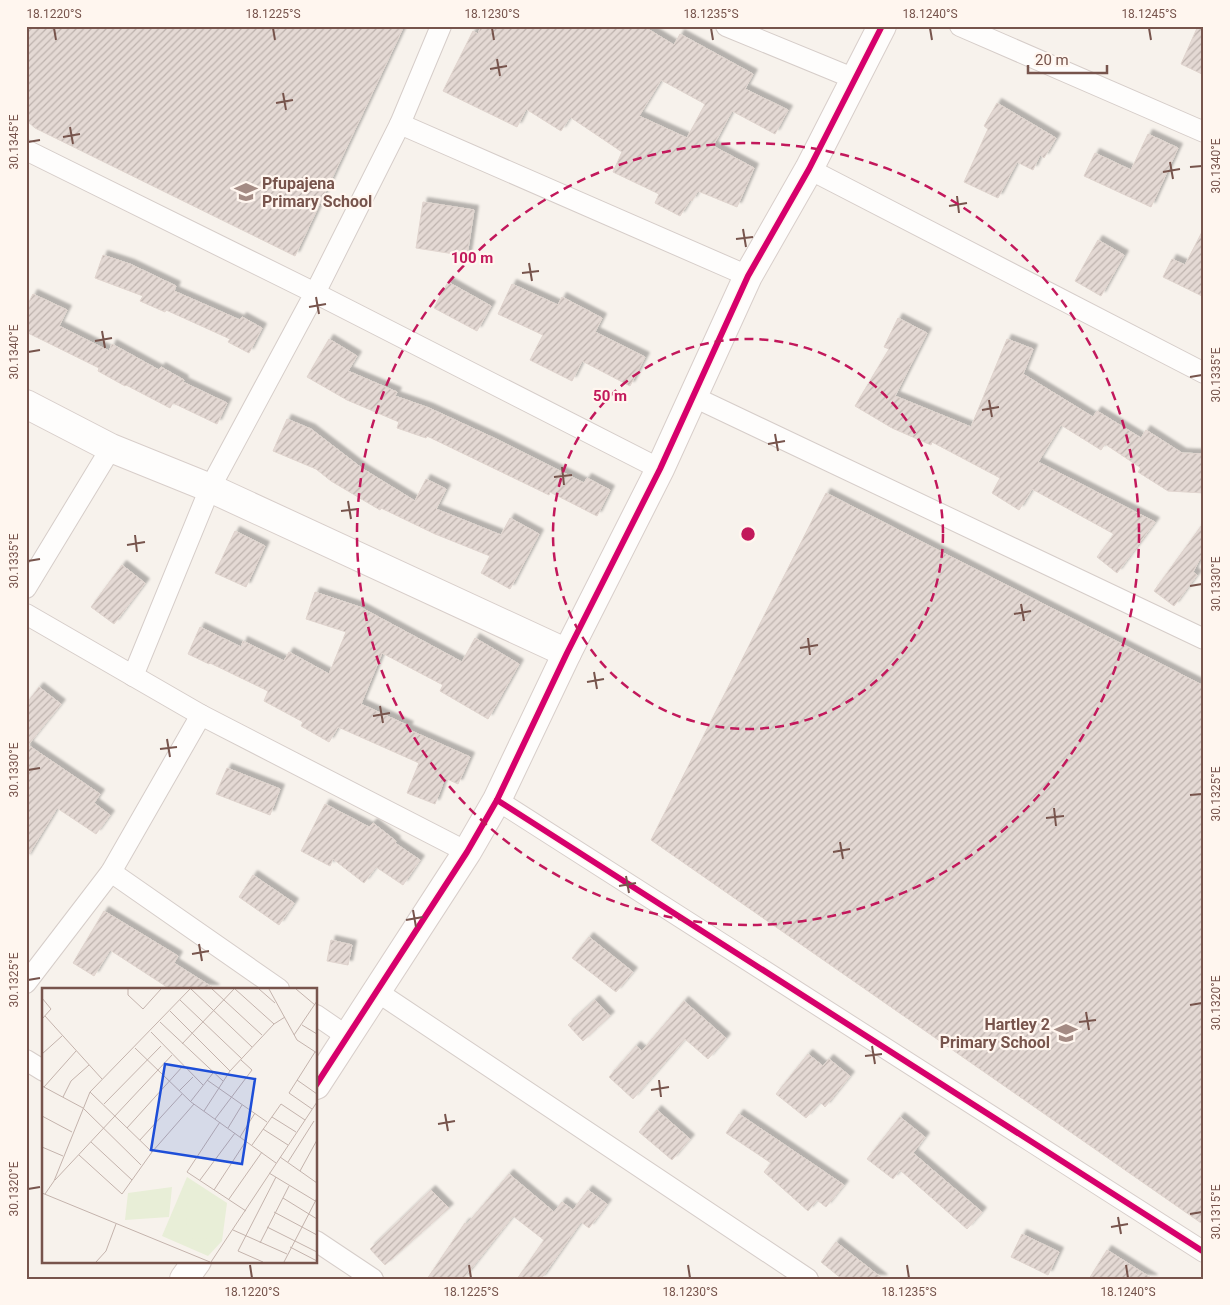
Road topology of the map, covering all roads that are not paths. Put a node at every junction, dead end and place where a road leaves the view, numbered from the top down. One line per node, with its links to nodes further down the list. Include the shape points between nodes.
1 (442, 26): 6 (street)
2 (726, 26): 5 (street)
3 (882, 26): 5 (street)
4 (960, 26): 7 (street)
5 (855, 79): 9 (street)
6 (400, 124): 10 (street); 11 (street)
7 (1204, 132)
8 (26, 150): 11 (street)
9 (809, 169): 10 (street); 12 (street)
10 (748, 276): 13 (street)
11 (315, 293): 16 (street); 17 (street)
12 (1204, 373)
13 (694, 397): 16 (street); 20 (street)
14 (26, 404): 15 (street)
15 (111, 448): 17 (street); 18 (street)
16 (660, 469): 21 (street)
17 (210, 488): 21 (street); 22 (street)
18 (26, 588)
19 (26, 614): 22 (street)
20 (1204, 639)
21 (567, 653): 24 (street)
22 (133, 676): 23 (street)
23 (201, 715): 25 (street); 26 (street)
24 (497, 800): 25 (street); 36 (street)
25 (467, 852): 29 (street)
26 (111, 872): 27 (street); 28 (street)
27 (26, 983)
28 (277, 988)
29 (376, 991): 31 (street); 40 (street)
30 (318, 1016): 31 (street)
31 (348, 1037): 34 (street)
32 (26, 1060): 33 (street)
33 (42, 1070)
34 (318, 1082)
35 (318, 1242): 39 (street)
36 (1204, 1252)
37 (196, 1262): 38 (street)
38 (184, 1279)
39 (372, 1279)
40 (808, 1279)

